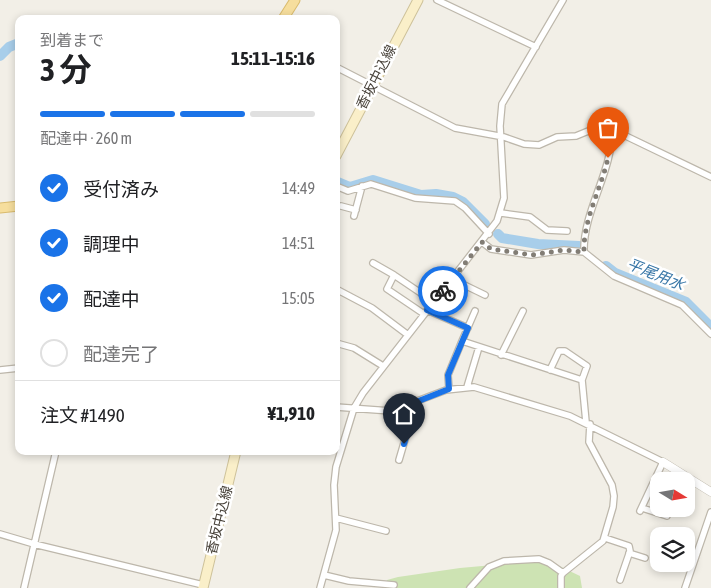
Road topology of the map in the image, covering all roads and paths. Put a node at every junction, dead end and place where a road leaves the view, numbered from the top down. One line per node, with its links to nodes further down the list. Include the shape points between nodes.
1 (295, 0): 5 (main road)
2 (418, 0): 8 (main road, 香坂中込線)
3 (437, 0): 6 (street)
4 (563, 0): 6 (street)
5 (286, 15)
6 (536, 47): 10 (street, via 504,100 500,117)
7 (340, 69): 8 (street)
8 (372, 85): 10 (street, via 454,128); 11 (main road, 香坂中込線)
9 (612, 129): 10 (street, via 600,126 583,134 557,137 532,146); 12 (street); 22 (street, via 612,146 586,228)
10 (501, 136): 18 (street, via 504,187)
11 (340, 148)
12 (711, 177)
13 (362, 186): 14 (street, via 348,191); 16 (street, via 355,213); 20 (street, via 371,184 415,198 454,201)
14 (340, 188)
15 (15, 206): 17 (main road)
16 (342, 206)
17 (0, 208)
18 (501, 213): 19 (street, via 530,217 547,230); 20 (street)
19 (567, 231)
20 (489, 234): 21 (street)
21 (482, 242): 22 (street, via 491,249 532,255 564,250); 25 (street)
22 (584, 252): 34 (street, via 614,276 682,305)
23 (373, 263): 24 (street)
24 (394, 275): 28 (street); 31 (street, via 387,289)
25 (452, 279): 27 (street); 28 (street)
26 (340, 291): 33 (street, via 372,308)
27 (485, 295)
28 (434, 302): 31 (street)
29 (475, 311): 32 (street)
30 (522, 311): 38 (street)
31 (426, 312): 32 (street); 33 (street)
32 (468, 328): 35 (street)
33 (408, 334): 39 (street)
34 (711, 334)
35 (462, 341): 37 (street); 45 (street, via 448,375)
36 (340, 344): 39 (street, via 354,348)
37 (479, 347): 38 (street); 44 (street)
38 (500, 355): 42 (street)
39 (383, 366): 48 (street)
40 (15, 368): 41 (street)
41 (0, 370)
42 (550, 370): 43 (street); 43 (street, via 558,351 565,351 587,366)
43 (582, 380): 49 (street)
44 (467, 387): 45 (street); 49 (street, via 486,390)
45 (449, 389): 46 (street)
46 (416, 402): 48 (street, via 391,411); 54 (street)
47 (340, 407): 48 (street)
48 (354, 408): 50 (street)
49 (588, 423): 55 (street); 64 (street, via 589,442 614,491)
50 (340, 454)
51 (55, 455): 65 (street)
52 (235, 455): 72 (main road, 香坂中込線)
53 (340, 455): 61 (street, via 334,485)
54 (398, 460)
55 (663, 462): 56 (street); 58 (street)
56 (658, 472)
57 (650, 490): 59 (street, via 641,510)
58 (711, 492)
59 (650, 512)
60 (711, 512): 77 (street)
61 (336, 518): 62 (street); 69 (street, via 335,540)
62 (386, 531)
63 (0, 534): 65 (street)
64 (605, 538): 66 (street, via 628,546); 68 (street, via 596,549)
65 (34, 544): 72 (street); 73 (street)
66 (629, 553): 67 (street); 70 (street)
67 (644, 558)
68 (563, 573): 75 (street, via 544,560 511,560 489,567); 76 (street)
69 (324, 575): 71 (street); 74 (street)
70 (620, 580)
71 (394, 585)
72 (203, 586)
73 (24, 588)
74 (320, 588)
75 (470, 588)
76 (561, 588)
77 (685, 588)

